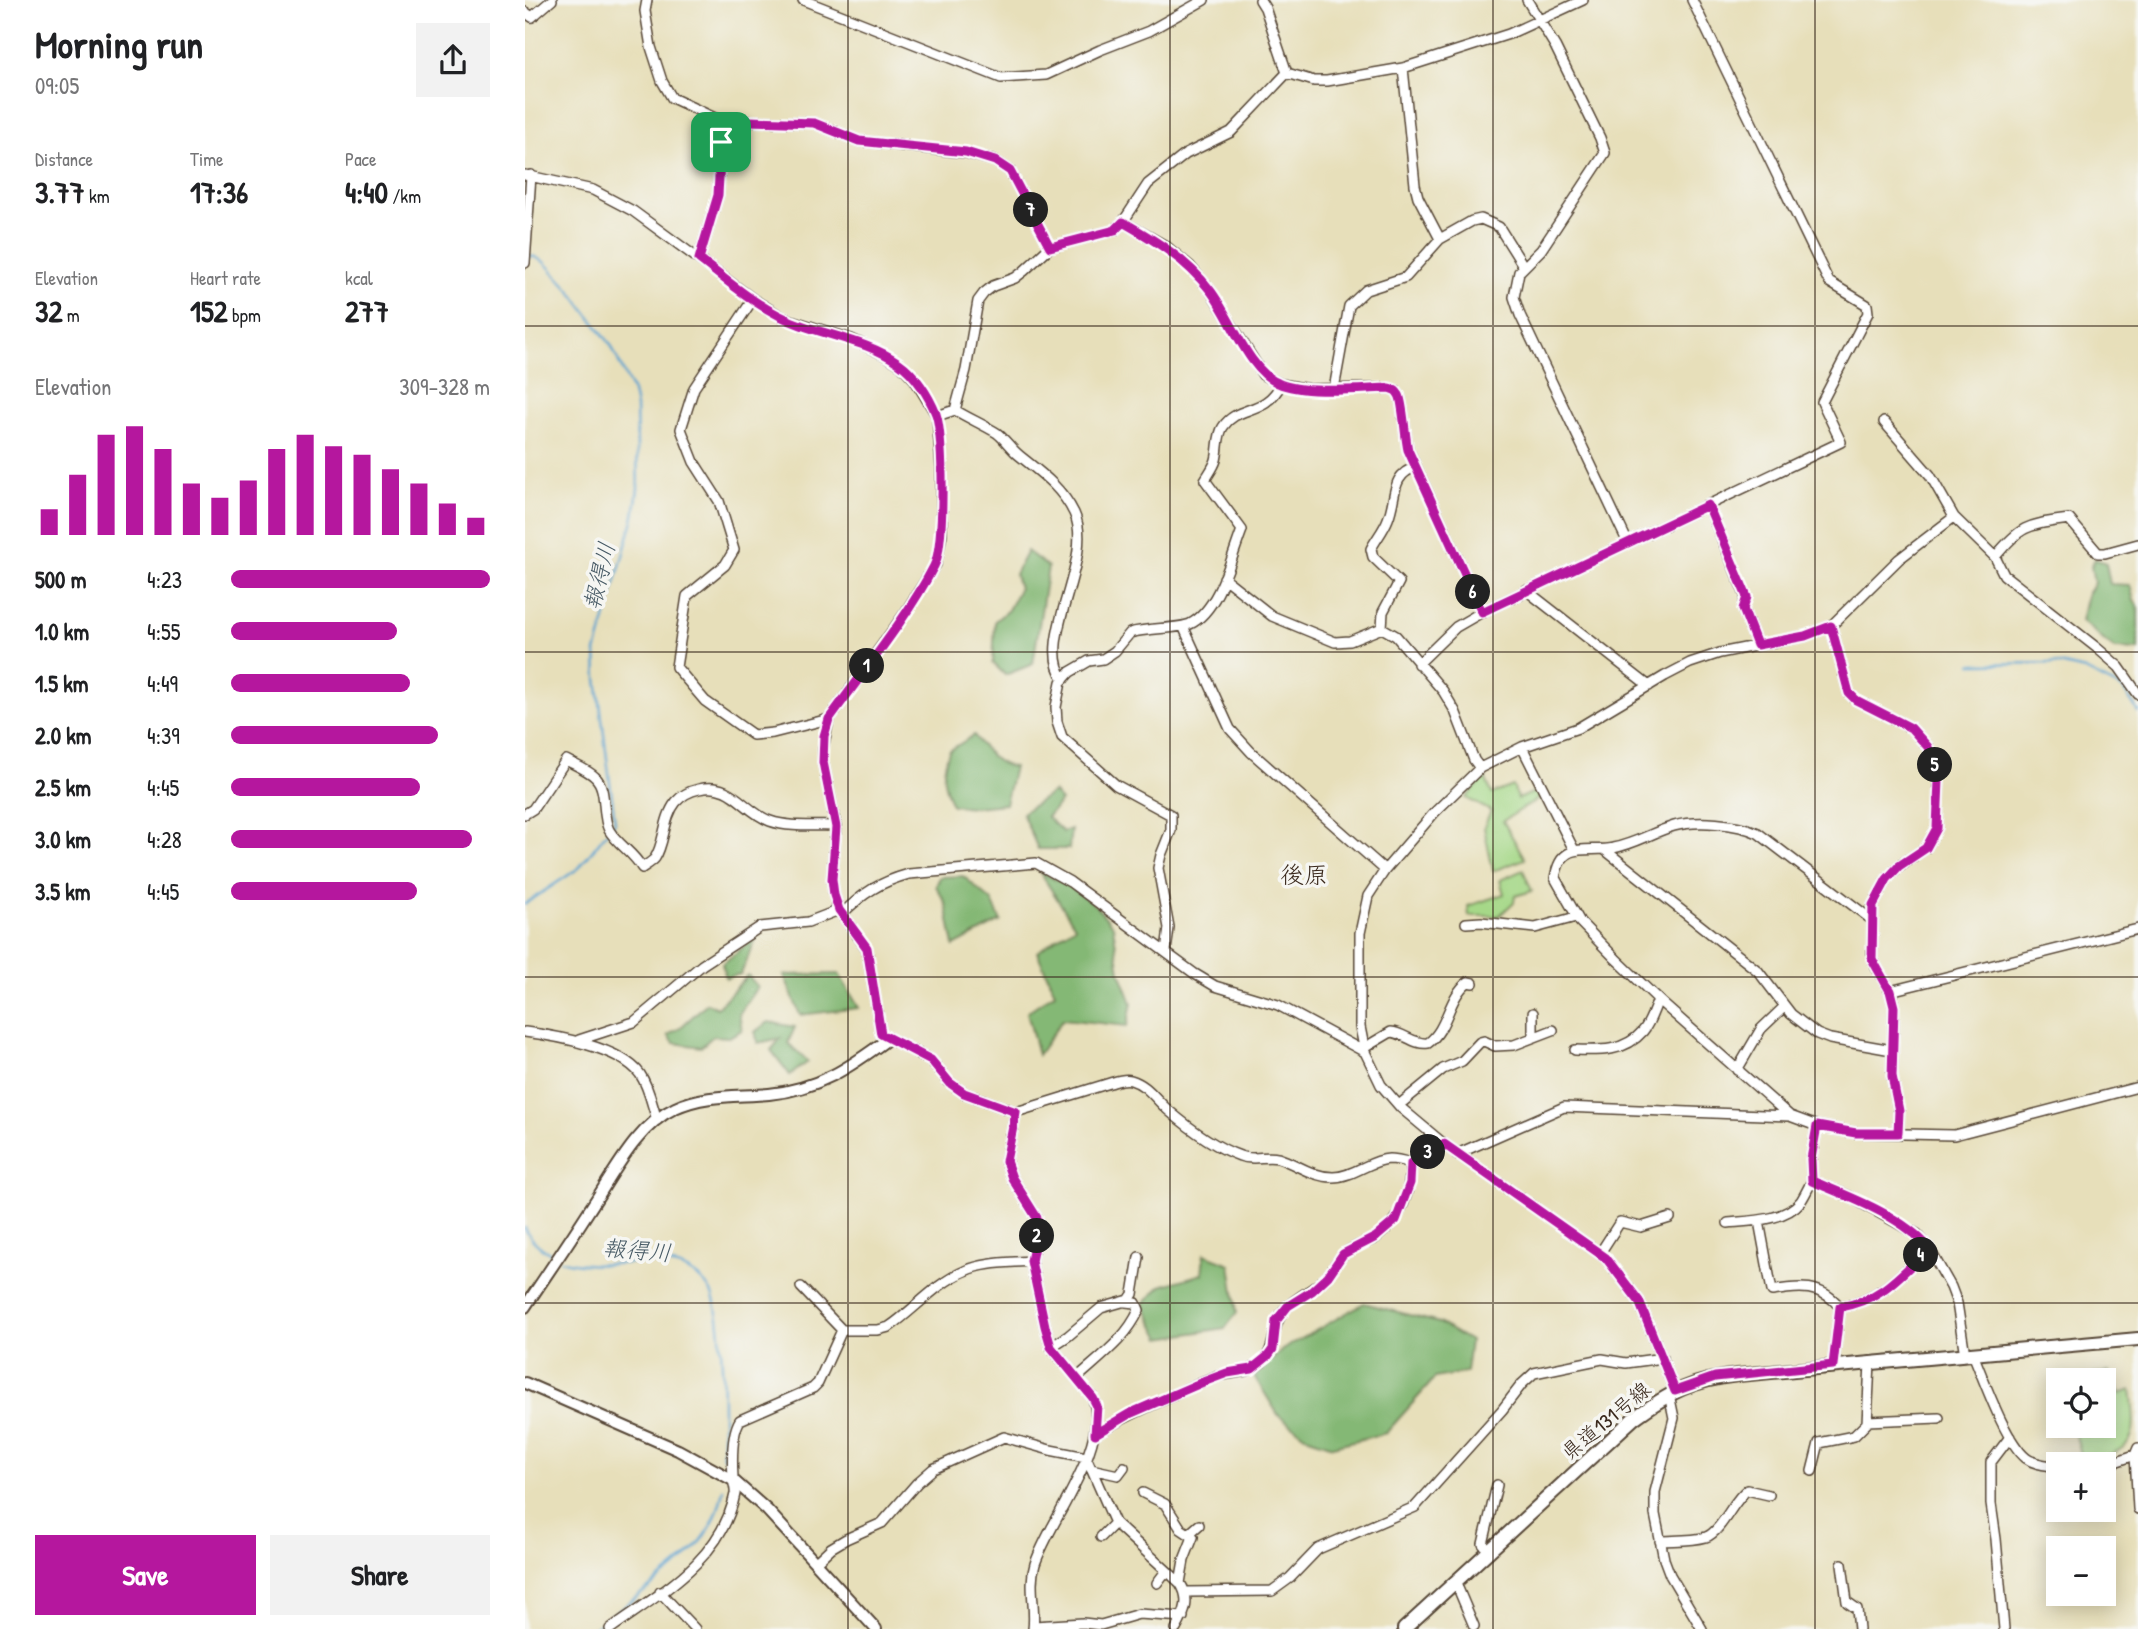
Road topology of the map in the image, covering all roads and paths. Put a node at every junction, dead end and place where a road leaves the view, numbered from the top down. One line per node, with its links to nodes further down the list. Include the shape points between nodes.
1 (552, 0): 9 (street, via 532,17)
2 (647, 0): 13 (street, via 651,47 672,98)
3 (803, 0): 4 (street, via 1001,78 1046,75 1149,31)
4 (1204, 0)
5 (1260, 0): 12 (street)
6 (1527, 0): 10 (street)
7 (1583, 0): 10 (street)
8 (1692, 0): 28 (street, via 1829,282 1867,305 1868,313 1822,402 1841,442)
9 (525, 12)
10 (1541, 21): 11 (street); 20 (street, via 1605,153 1541,250)
11 (1403, 68): 12 (street, via 1327,81); 16 (street, via 1415,185)
12 (1287, 73): 15 (street, via 1231,131 1186,154 1148,184)
13 (719, 120): 17 (street, via 814,123 859,141 966,152 995,161 1010,171); 18 (street, via 718,195)
14 (528, 175): 18 (street, via 593,190 633,211); 19 (street)
15 (1123, 222): 17 (street, via 1115,230); 22 (street, via 1190,266 1263,375)
16 (1440, 239): 20 (street, via 1481,219 1499,227); 23 (street, via 1406,277 1366,290 1349,306)
17 (1050, 247): 24 (street, via 1015,278 993,286 978,302)
18 (699, 259): 21 (street)
19 (525, 263)
20 (1524, 267): 30 (street, via 1515,282 1520,315)
21 (753, 299): 25 (street, via 784,318 851,340 901,365); 44 (street, via 694,388 681,429 694,462 719,501 734,550 725,565 687,596 675,667 705,701 753,735)
22 (1281, 384): 23 (street); 33 (street, via 1265,404 1223,426 1216,461 1205,480 1242,530)
23 (1334, 389): 27 (street, via 1396,391)
24 (955, 410): 25 (street); 41 (street, via 999,435 1047,476 1075,516 1080,534 1056,656)
25 (937, 416): 44 (street, via 942,534 936,564)
26 (1884, 422): 29 (street, via 1930,475)
27 (1416, 467): 35 (street); 38 (street, via 1400,477 1389,517 1371,549 1373,557 1399,582 1383,612)
28 (1708, 505): 30 (street); 39 (street, via 1747,597 1743,609)
29 (1954, 517): 32 (street); 37 (street, via 1899,559)
30 (1628, 543): 34 (street)
31 (2138, 544): 32 (street, via 2098,552 2069,519 2024,528)
32 (1995, 557): 43 (street, via 2004,575 2119,667)
33 (1224, 578): 36 (street, via 1203,614); 38 (street, via 1272,616 1335,642)
34 (1526, 590): 35 (street); 42 (street)
35 (1482, 612): 40 (street, via 1456,627)
36 (1183, 626): 41 (street, via 1130,633 1115,651 1089,661); 51 (street, via 1230,729)
37 (1831, 626): 39 (street); 54 (street, via 1849,693 1911,728 1928,747 1939,780 1937,828 1926,848 1887,879 1873,905)
38 (1382, 628): 40 (street, via 1396,636)
39 (1757, 645): 42 (street, via 1690,663)
40 (1419, 664): 46 (street, via 1455,711)
41 (1064, 679): 57 (street, via 1056,707 1062,737 1125,791 1171,815 1171,830 1158,869 1169,928)
42 (1649, 687): 45 (street, via 1578,727)
43 (2138, 694)
44 (829, 719): 48 (street, via 823,762)
45 (1522, 747): 46 (street); 49 (street)
46 (1480, 768): 51 (street)
47 (525, 814): 48 (street, via 566,760 597,778 610,833 642,868 654,859 675,803 697,789 723,789 770,821)
48 (836, 827): 52 (street, via 832,879)
49 (1574, 850): 50 (street); 53 (street, via 1557,866 1555,878)
50 (1605, 850): 54 (street, via 1687,823 1743,826); 61 (street, via 1758,971)
51 (1385, 870): 68 (street, via 1369,895 1360,933)
52 (840, 912): 57 (street, via 889,879 1036,863); 66 (street, via 867,948 876,1016 881,1034); 67 (street, via 808,922 760,927 702,965 634,1022)
53 (1576, 916): 55 (street, via 1535,928); 60 (street)
54 (1872, 920): 59 (street, via 1872,959)
55 (1466, 923)
56 (2138, 929): 59 (street)
57 (1165, 951): 68 (street, via 1215,986 1278,1005)
58 (1473, 983): 68 (street, via 1468,982 1458,993 1429,1043 1391,1032)
59 (1890, 991): 70 (street)
60 (1658, 1000): 69 (street, via 1644,1030 1626,1044 1605,1051); 71 (street)
61 (1784, 1007): 70 (street, via 1817,1034); 71 (street, via 1761,1029)
62 (1533, 1013): 65 (street)
63 (1553, 1030): 65 (street)
64 (525, 1032): 67 (street)
65 (1533, 1037): 73 (street, via 1506,1046 1480,1042 1462,1061 1443,1069)
66 (888, 1039): 74 (street, via 931,1060 964,1093); 76 (street, via 856,1063 813,1085 768,1094 709,1097 671,1109)
67 (579, 1041): 76 (street, via 638,1072)
68 (1364, 1050): 73 (street, via 1381,1085)
69 (1575, 1050)
70 (1892, 1050): 78 (street)
71 (1737, 1070): 75 (street)
72 (2138, 1087): 78 (street, via 1954,1135)
73 (1399, 1105): 79 (street)
74 (1016, 1112): 81 (street, via 1124,1079 1148,1088 1184,1124 1240,1156 1279,1158 1300,1170 1334,1177 1378,1161); 89 (street, via 1006,1161 1037,1218)
75 (1790, 1116): 77 (street); 80 (street, via 1564,1107)
76 (657, 1120): 92 (street, via 628,1152)
77 (1817, 1126): 78 (street, via 1856,1133); 82 (street)
78 (1898, 1133)
79 (1444, 1144): 80 (street); 81 (street)
80 (1457, 1154): 87 (street)
81 (1411, 1163): 106 (street, via 1410,1183 1396,1220 1376,1237 1343,1254 1328,1276 1288,1306 1276,1321 1268,1356 1252,1369 1203,1382)
82 (1812, 1181): 84 (street, via 1792,1209); 86 (street, via 1905,1227)
83 (1670, 1218): 87 (street, via 1641,1227 1620,1222)
84 (1759, 1221): 85 (street); 93 (street, via 1772,1291 1812,1288 1829,1295)
85 (1728, 1223)
86 (1929, 1248): 93 (street, via 1887,1288 1858,1304); 97 (street, via 1951,1287)
87 (1600, 1253): 98 (street, via 1639,1301)
88 (1139, 1258): 91 (street, via 1133,1294)
89 (1031, 1261): 94 (street, via 966,1270 889,1327); 96 (street)
90 (801, 1287): 94 (street)
91 (1125, 1302): 96 (street, via 1101,1308); 101 (street, via 1136,1303 1139,1310 1134,1322)
92 (525, 1307)
93 (1840, 1307): 100 (street)
94 (842, 1330): 115 (street, via 813,1388 740,1420 735,1428)
95 (2138, 1339): 97 (main road, 県道131号線)
96 (1051, 1347): 101 (street)
97 (1969, 1354): 99 (main road, 県道131号線); 107 (street)
98 (1663, 1358): 103 (street); 133 (street, via 1626,1363 1602,1359 1534,1373 1415,1507 1318,1549 1272,1591)
99 (1870, 1363): 100 (main road, 県道131号線); 105 (street)
100 (1833, 1365): 103 (main road, 県道131号線, via 1715,1377)
101 (1077, 1378): 106 (street, via 1097,1406)
102 (525, 1383): 115 (street, via 668,1445)
103 (1672, 1392): 124 (street, via 1674,1418 1655,1492); 125 (main road, 県道131号線, via 1633,1419)
104 (1939, 1418): 105 (street)
105 (1867, 1421): 114 (street, via 1854,1436 1819,1444)
106 (1095, 1434): 109 (street)
107 (2010, 1437): 111 (street, via 2026,1457); 145 (street, via 1991,1462)
108 (2136, 1451): 110 (street); 119 (street)
109 (1086, 1457): 113 (street); 126 (street, via 1004,1437 933,1469 882,1523 846,1539); 136 (street, via 1035,1561 1030,1582)
110 (2116, 1460)
111 (2046, 1465)
112 (1124, 1467): 113 (street, via 1118,1475)
113 (1091, 1469): 120 (street)
114 (1812, 1471)
115 (733, 1480): 126 (street); 132 (street, via 736,1490 729,1516 713,1546)
116 (1497, 1485): 125 (street, via 1483,1544)
117 (1143, 1493): 122 (street, via 1165,1504 1181,1529)
118 (1769, 1495): 124 (street, via 1747,1490 1741,1494 1711,1535)
119 (2138, 1509)
120 (1115, 1524): 123 (street); 128 (street)
121 (1199, 1525): 122 (street)
122 (1190, 1533): 131 (street, via 1192,1542)
123 (1101, 1538)
124 (1660, 1541): 143 (street, via 1670,1575)
125 (1488, 1550): 129 (main road, 県道131号線)
126 (816, 1562): 140 (street)
127 (1842, 1564): 144 (street, via 1847,1602 1857,1609)
128 (1166, 1571): 130 (street); 131 (street)
129 (1455, 1581): 135 (street); 142 (main road, 県道131号線)
130 (1157, 1583)
131 (1180, 1583): 133 (street)
132 (660, 1592): 138 (street); 139 (street)
133 (1187, 1592): 134 (street)
134 (1183, 1617): 137 (street, via 1139,1614); 141 (street)
135 (1474, 1626)
136 (1033, 1627): 137 (street, via 1083,1623)
137 (1102, 1627)
138 (610, 1629)
139 (695, 1629)
140 (876, 1629)
141 (1176, 1629)
142 (1404, 1629)
143 (1702, 1629)
144 (1859, 1629)
145 (2004, 1629)

